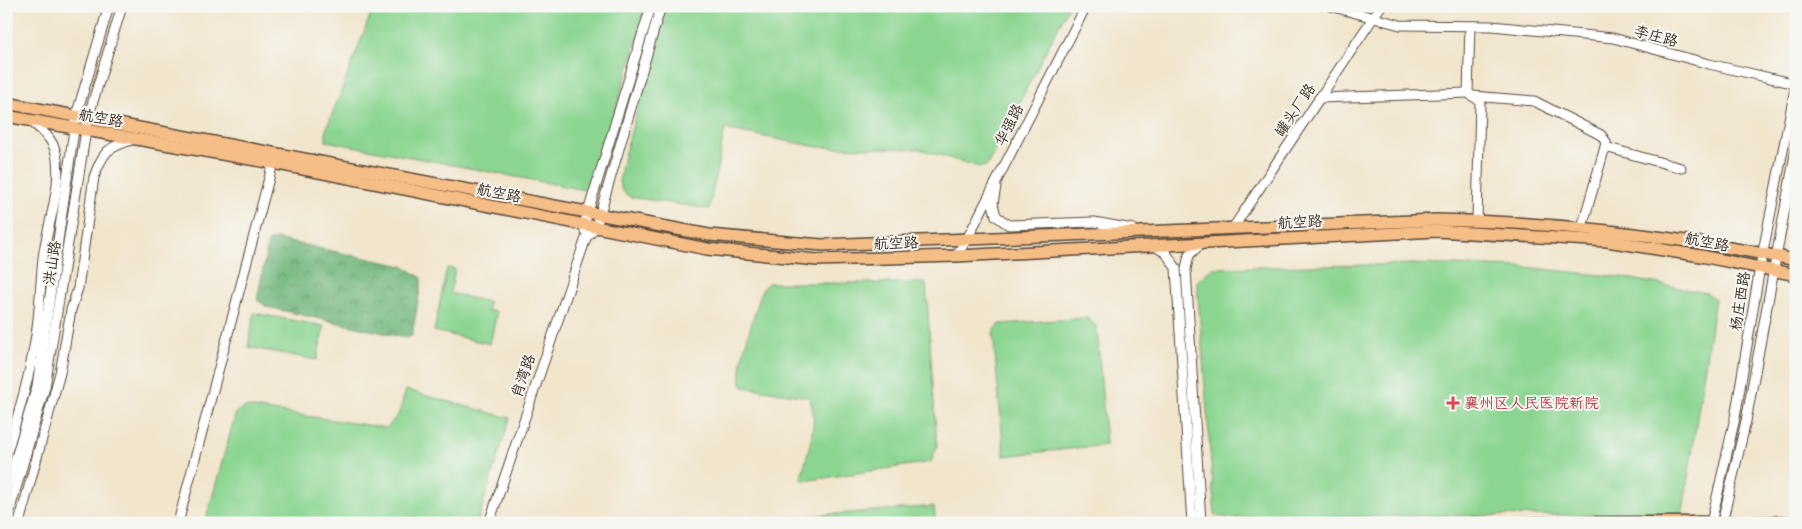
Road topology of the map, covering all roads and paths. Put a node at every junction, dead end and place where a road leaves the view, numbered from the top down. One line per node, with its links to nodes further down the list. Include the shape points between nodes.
1 (109, 6): 15 (street, 洪山路)
2 (122, 6): 16 (street, 洪山路)
3 (651, 6): 26 (street, 肖湾路)
4 (661, 6): 26 (street, 肖湾路)
5 (1086, 6): 25 (street, 华强路)
6 (1330, 6): 8 (street, 李庄路)
7 (1381, 6): 8 (street, 罐头厂路)
8 (1373, 18): 9 (street, 李庄路, via 1400,25); 12 (street, 罐头厂路)
9 (1470, 26): 10 (street, 李庄路, via 1613,38); 11 (street)
10 (1796, 84): 35 (street, 杨庄西路)
11 (1470, 94): 12 (street); 21 (street, via 1534,101 1601,135 1606,142); 27 (street, via 1480,101)
12 (1319, 98): 30 (street, 罐头厂路)
13 (6, 102): 15 (main road, 航空路)
14 (6, 116): 17 (main road, 航空路)
15 (76, 116): 16 (main road, 航空路); 18 (street, 洪山路)
16 (88, 118): 19 (street, 洪山路); 26 (main road, 航空路)
17 (28, 120): 18 (main road, 航空路); 42 (street, via 47,134 56,152 58,176 43,258 35,343)
18 (74, 129): 19 (main road, 航空路); 43 (street, 洪山路, via 37,386)
19 (87, 131): 20 (main road, 航空路); 46 (street, 洪山路, via 45,387)
20 (134, 139): 23 (main road, 航空路); 47 (street, via 111,147 100,161 94,177 78,288 70,310 60,373)
21 (1605, 147): 24 (street); 29 (street)
22 (1796, 149): 37 (street, 杨庄西路)
23 (272, 163): 28 (main road, 航空路); 48 (street)
24 (1681, 168)
25 (998, 175): 31 (street, via 993,204 996,216 1010,225 1094,222); 32 (street, 华强路)
26 (594, 213): 28 (street, 肖湾路); 32 (main road, 航空路, via 709,235 822,245)
27 (1477, 220): 29 (main road, 航空路); 30 (main road, 航空路)
28 (590, 226): 36 (main road, 航空路, via 707,249 790,258); 49 (street, 肖湾路)
29 (1582, 227): 35 (main road, 航空路, via 1704,242)
30 (1233, 228): 31 (main road, 航空路)
31 (1146, 232): 32 (main road, 航空路)
32 (967, 239): 36 (street, 华强路)
33 (1202, 242): 34 (main road, 航空路); 39 (main road, 航空路, via 1414,231 1525,235 1607,241); 51 (street, via 1189,256 1186,269)
34 (1152, 245): 36 (main road, 航空路); 50 (street, via 1166,254 1176,268)
35 (1762, 253): 37 (main road, 航空路); 39 (street, 杨庄西路)
36 (956, 256)
37 (1777, 256): 38 (main road, 航空路); 40 (street, 杨庄西路)
38 (1796, 260)
39 (1760, 267): 40 (main road, 航空路); 44 (street, 杨庄西路)
40 (1774, 270): 41 (main road, 航空路); 44 (street, 杨庄西路, via 1746,421)
41 (1796, 275)
42 (6, 455)
43 (6, 491)
44 (1717, 522): 45 (main road); 52 (main road)
45 (1796, 522)
46 (6, 523)
47 (19, 523)
48 (178, 523)
49 (489, 523)
50 (1192, 523)
51 (1201, 523)
52 (1532, 523)

